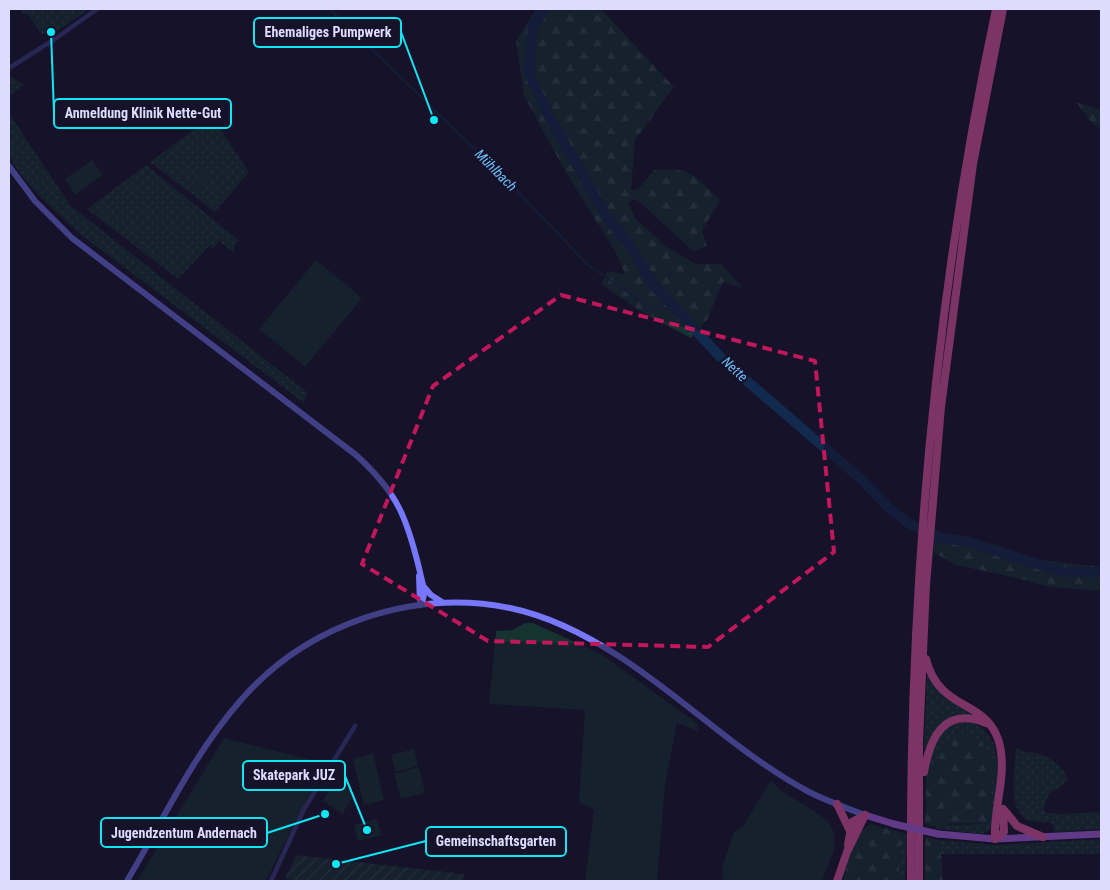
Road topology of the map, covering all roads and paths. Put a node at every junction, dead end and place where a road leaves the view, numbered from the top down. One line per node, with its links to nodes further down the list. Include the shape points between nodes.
1 (96, 9): 4 (street)
2 (996, 9): 6 (highway, via 955,236 934,398)
3 (1003, 9): 6 (highway, via 962,237)
4 (9, 68)
5 (9, 166): 8 (main road, via 35,201 72,238 374,471 403,513)
6 (928, 507): 7 (highway)
7 (924, 567): 12 (highway); 28 (highway, via 911,742)
8 (419, 570): 9 (main road); 11 (main road)
9 (424, 586): 10 (main road, via 431,595); 11 (main road)
10 (446, 603): 11 (main road); 17 (main road, via 508,608 566,627 608,649 782,776)
11 (420, 605): 25 (main road, via 376,614 327,634 295,652 260,680 231,712 202,753)
12 (924, 644): 13 (highway, via 929,671 938,687); 15 (highway, via 919,742)
13 (988, 724): 15 (highway, via 960,719 948,722 940,729 928,751); 16 (highway, via 997,738 1000,753)
14 (355, 726): 26 (street, via 316,786)
15 (921, 786): 29 (highway)
16 (1000, 798): 18 (highway); 23 (highway)
17 (837, 804): 19 (main road); 20 (highway)
18 (1003, 809): 22 (highway, via 1016,826); 23 (highway, via 1004,832)
19 (865, 815): 20 (highway, via 855,819); 23 (main road, bridge, via 938,834); 24 (highway)
20 (850, 831): 24 (highway)
21 (1101, 834): 22 (main road)
22 (1043, 837): 23 (main road)
23 (995, 839)
24 (847, 852): 27 (highway)
25 (127, 881)
26 (270, 881)
27 (837, 881)
28 (911, 881)
29 (919, 881)

